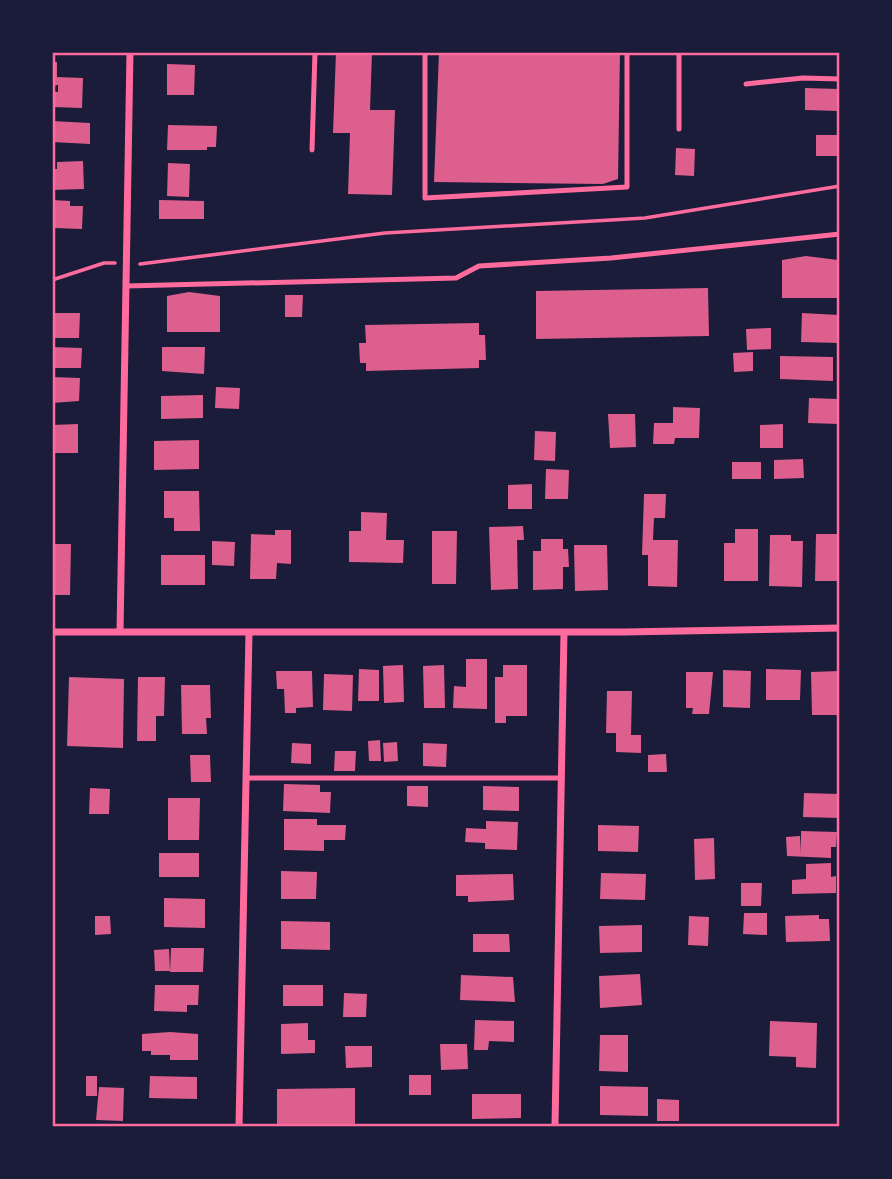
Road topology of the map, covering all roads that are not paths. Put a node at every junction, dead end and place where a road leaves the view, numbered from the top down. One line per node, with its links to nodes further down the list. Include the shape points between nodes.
1 (130, 52): 11 (street)
2 (315, 52): 9 (lane)
3 (425, 52): 4 (lane, via 425,198 627,187)
4 (627, 52)
5 (679, 52): 8 (lane)
6 (839, 79): 7 (lane)
7 (746, 83)
8 (679, 129)
9 (312, 150)
10 (839, 234): 11 (lane, via 624,257 479,266 456,278)
11 (126, 286): 14 (street)
12 (839, 628): 15 (street)
13 (52, 632): 14 (street)
14 (120, 632): 16 (street)
15 (564, 632): 16 (street); 18 (street)
16 (249, 633): 17 (street)
17 (247, 778): 18 (lane); 19 (street)
18 (562, 778): 20 (street)
19 (239, 1126)
20 (555, 1126)

